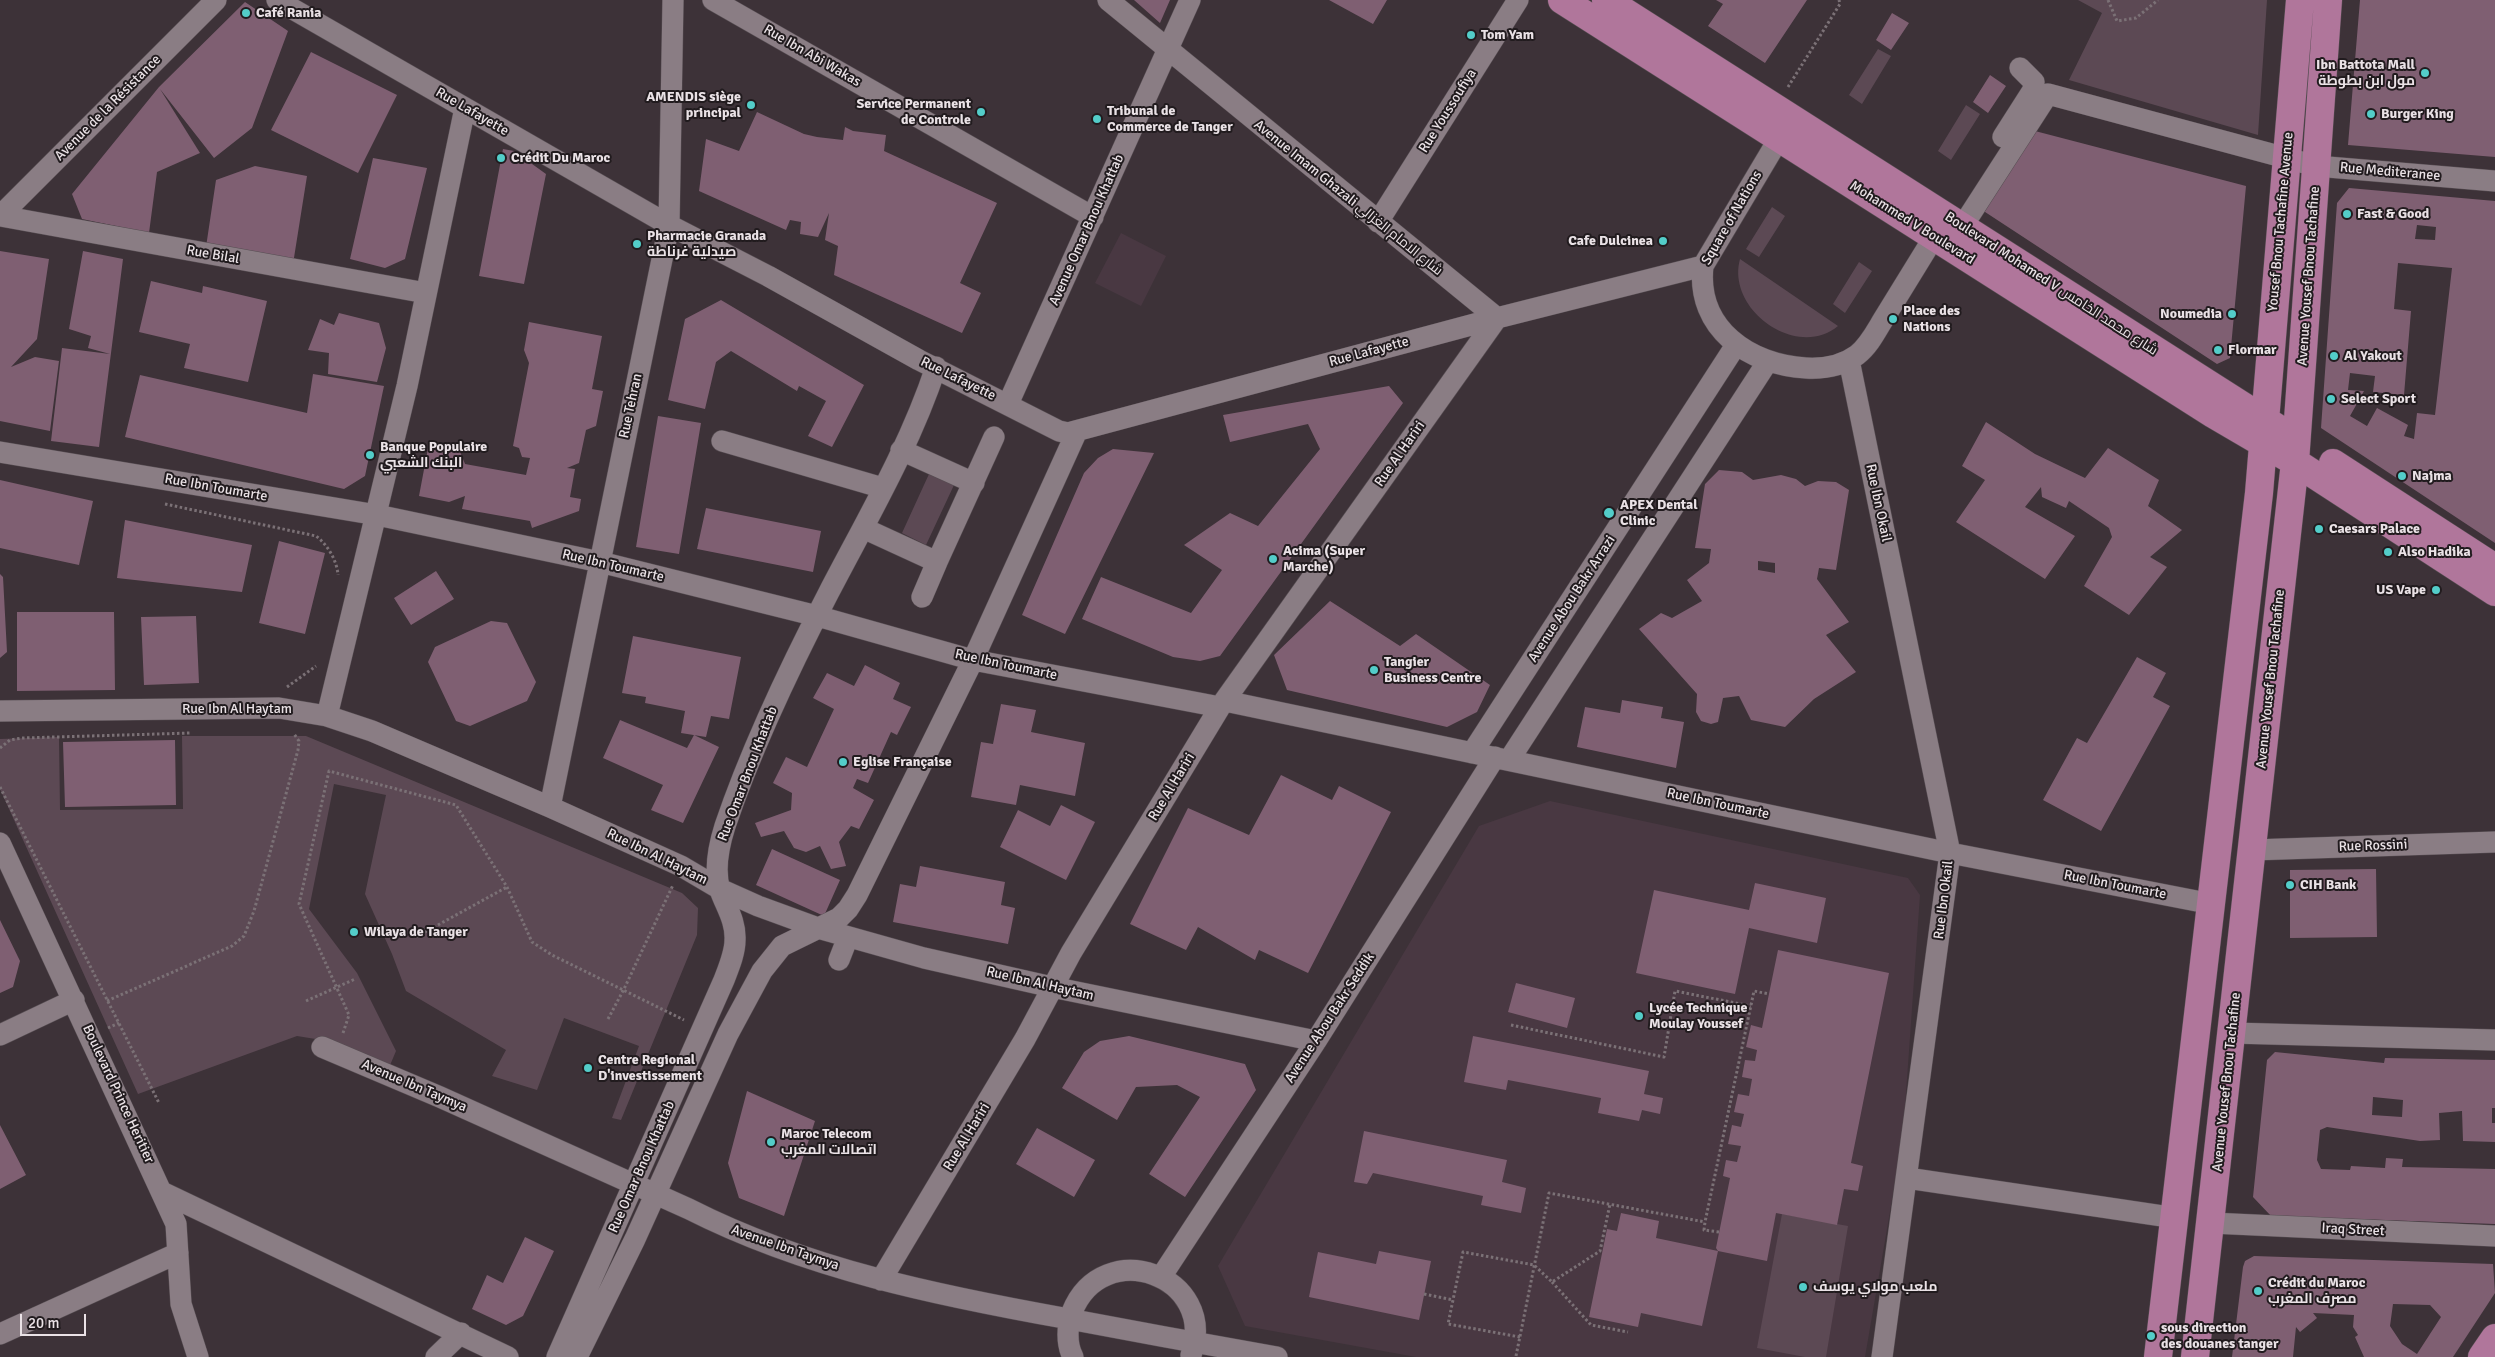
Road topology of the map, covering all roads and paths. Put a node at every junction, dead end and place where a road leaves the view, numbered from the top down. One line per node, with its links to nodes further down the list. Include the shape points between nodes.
1 (216, 0): 22 (street, Avenue de la Résistance)
2 (277, 0): 17 (street, Rue Lafayette)
3 (673, 0): 25 (street, Rue Tehran)
4 (713, 0): 23 (street, Rue Ibn Abi Wakas)
5 (1108, 0): 15 (street, Avenue Imam Ghazali شارع الامام الغزالي)
6 (1190, 0): 15 (street, Avenue Omar Bnou Khattab)
7 (1518, 0): 24 (street, Rue Youssoufiya)
8 (1562, 0): 18 (main road, Mohammed V Boulevard)
9 (1606, 0): 18 (main road)
10 (1839, 0): 18 (path, via 1840,4)
11 (2108, 0): 12 (path, via 2117,21 2136,18)
12 (2158, 0)
13 (2300, 0): 19 (main road, Yousef Bnou Tachafine Avenue)
14 (2328, 0): 20 (main road, Avenue Yousef Bnou Tachafine)
15 (1167, 50): 23 (street, Avenue Omar Bnou Khattab); 24 (street, Avenue Imam Ghazali شارع الامام الغزالي)
16 (2020, 68): 26 (street, via 2034,82 2033,90)
17 (465, 108): 25 (street, Rue Lafayette); 28 (street)
18 (1784, 117): 26 (main road, Mohammed V Boulevard); 27 (street, Square of Nations)
19 (2286, 159): 20 (street, Rue Mediteranee); 26 (street, Rue Mediteranee, via 2048,94); 36 (main road, Yousef Bnou Tachafine Avenue)
20 (2316, 166): 21 (street, Rue Mediteranee); 40 (main road, Avenue Yousef Bnou Tachafine)
21 (2495, 181)
22 (0, 216): 28 (street, Rue Bilal)
23 (1092, 217): 34 (street, Avenue Omar Bnou Khattab)
24 (1378, 222): 29 (street, Avenue Imam Ghazali شارع الامام الغزالي)
25 (669, 225): 33 (street, Rue Lafayette); 47 (street, Rue Tehran)
26 (1949, 228): 31 (street, Square of Nations, via 1866,348); 36 (main road, Boulevard Mohamed V شارع محمد الخامس)
27 (1703, 266): 29 (street, Rue Lafayette); 30 (street, Square of Nations, via 1701,279 1706,303 1722,332)
28 (426, 293): 45 (street)
29 (1497, 318): 35 (street, Rue Lafayette); 57 (street, Rue Al Hariri)
30 (1736, 345): 32 (street, Square of Nations); 63 (street, Avenue Abou Bakr Arrazi)
31 (1849, 360): 32 (street, Square of Nations, via 1818,368 1799,368); 70 (street, Rue Ibn Okail)
32 (1768, 361): 64 (street)
33 (936, 367): 34 (street, Rue Lafayette); 39 (street, Rue Omar Bnou Khattab)
34 (1008, 404): 35 (street, Rue Lafayette, via 1059,432)
35 (1078, 431): 55 (street, Rue Omar Bnou Khattab)
36 (2264, 432): 40 (main road, Boulevard Mohamed V شارع محمد الخامس); 74 (main road)
37 (994, 437): 42 (street)
38 (722, 442): 43 (street)
39 (901, 450): 42 (street); 43 (street, Rue Omar Bnou Khattab)
40 (2296, 451): 49 (main road, Boulevard Mohamed V شارع محمد الخامس); 51 (main road, Boulevard Mohamed V شارع محمد الخامس); 69 (main road, Avenue Yousef Bnou Tachafine)
41 (0, 452): 45 (street, Rue Ibn Toumarte)
42 (974, 483): 48 (street)
43 (883, 488): 46 (street, Rue Omar Bnou Khattab)
44 (164, 503): 50 (path, via 316,536 324,542 336,564)
45 (376, 515): 47 (street, Rue Ibn Toumarte); 59 (street)
46 (863, 528): 48 (street); 53 (street, Rue Omar Bnou Khattab)
47 (600, 562): 53 (street, Rue Ibn Toumarte); 66 (street, Rue Tehran)
48 (937, 562): 52 (street)
49 (2495, 568)
50 (338, 582)
51 (2495, 592)
52 (922, 597)
53 (817, 616): 55 (street, Rue Ibn Toumarte); 73 (street, Rue Omar Bnou Khattab, via 775,703 724,828 718,866)
54 (319, 660): 56 (path, via 310,672)
55 (973, 660): 57 (street, Rue Ibn Toumarte); 75 (street, Rue Omar Bnou Khattab, via 857,894 848,909)
56 (280, 691)
57 (1222, 704): 63 (street, Rue Ibn Toumarte); 81 (street, Rue Al Hariri)
58 (0, 711): 59 (street, Rue Ibn Al Haytam, via 279,708)
59 (327, 716): 66 (street, Rue Ibn Al Haytam, via 372,731)
60 (288, 730): 85 (path, via 299,741 298,750 254,911 244,936 232,946)
61 (199, 732): 62 (path, via 22,738 10,740)
62 (0, 748)
63 (1472, 753): 64 (street, Rue Ibn Toumarte)
64 (1502, 759): 70 (street, Rue Ibn Toumarte); 94 (street, Avenue Abou Bakr Seddik)
65 (0, 787): 85 (path)
66 (550, 807): 71 (street, Rue Ibn Al Haytam)
67 (2495, 842): 69 (street, Rue Rossini)
68 (0, 843): 84 (street, Boulevard Prince Heritier)
69 (2252, 850): 91 (main road, Avenue Yousef Bnou Tachafine)
70 (1950, 853): 74 (street, Rue Ibn Toumarte); 97 (street, Rue Ibn Okail)
71 (681, 866): 73 (street, Rue Ibn Al Haytam); 82 (path)
72 (507, 887): 76 (path); 80 (path, via 456,804 330,771 299,904); 82 (path, via 532,942)
73 (720, 889): 75 (street, Rue Ibn Al Haytam); 90 (street, Rue Omar Bnou Khattab, via 730,910 735,940 724,980)
74 (2212, 904): 102 (main road)
75 (821, 928): 77 (street, Rue Ibn Al Haytam); 100 (street, Rue Omar Bnou Khattab, via 782,946 762,970 728,1034)
76 (416, 937)
77 (848, 937): 78 (street); 81 (street, Rue Ibn Al Haytam)
78 (839, 960)
79 (355, 979): 80 (path)
80 (337, 987): 86 (path); 95 (path, via 349,1015)
81 (1052, 987): 94 (street, Rue Ibn Al Haytam); 110 (street, Rue Al Hariri, via 1020,1047)
82 (624, 989): 88 (path); 90 (path)
83 (1769, 994): 87 (path, via 1754,991)
84 (74, 1000): 92 (street); 99 (street, Boulevard Prince Heritier)
85 (106, 1000): 96 (path)
86 (306, 1002)
87 (1751, 1006): 89 (path, via 1675,991 1664,1057); 103 (path)
88 (608, 1020)
89 (1511, 1025)
90 (702, 1029): 98 (street, Rue Omar Bnou Khattab)
91 (2232, 1033): 93 (street); 104 (main road, Avenue Yousef Bnou Tachafine)
92 (0, 1035)
93 (2495, 1040)
94 (1316, 1041): 109 (street, Avenue Abou Bakr Seddik)
95 (329, 1050): 98 (street, Avenue Ibn Taymya)
96 (160, 1102)
97 (1907, 1178): 102 (street); 129 (street, Rue Ibn Okail)
98 (634, 1184): 100 (street, Avenue Ibn Taymya); 125 (street, Rue Omar Bnou Khattab)
99 (164, 1193): 107 (street, Boulevard Prince Heritier, via 176,1224); 116 (street)
100 (656, 1194): 110 (street, Avenue Ibn Taymya, via 726,1228); 126 (street, Rue Omar Bnou Khattab)
101 (1610, 1204): 103 (path); 108 (path, via 1549,1193); 111 (path, via 1600,1251)
102 (2176, 1218): 130 (main road)
103 (1705, 1222): 105 (path, via 1704,1230)
104 (2211, 1223): 106 (street, Iraq Street); 131 (main road, Avenue Yousef Bnou Tachafine)
105 (1719, 1232)
106 (2495, 1236)
107 (178, 1252): 117 (street); 122 (street, Boulevard Prince Heritier, via 181,1304)
108 (1534, 1265): 111 (path); 113 (path, via 1463,1252); 118 (path)
109 (1161, 1277): 114 (street, via 1146,1271 1126,1270 1107,1274 1090,1285 1077,1300); 120 (street, via 1180,1291 1190,1306 1196,1324)
110 (881, 1280): 114 (street, Avenue Ibn Taymya)
111 (1552, 1282): 115 (path, via 1591,1325)
112 (1424, 1294): 113 (path)
113 (1453, 1300): 118 (path, via 1448,1324)
114 (1069, 1319): 120 (street, Avenue Ibn Taymya); 127 (street, via 1068,1336)
115 (1628, 1332)
116 (461, 1333): 123 (street); 124 (street)
117 (0, 1334)
118 (1520, 1337): 121 (path)
119 (2495, 1338): 132 (main road)
120 (1193, 1350): 128 (street, Avenue Ibn Taymya)
121 (1516, 1356)
122 (198, 1357)
123 (436, 1357)
124 (508, 1357)
125 (557, 1357)
126 (577, 1357)
127 (1073, 1357)
128 (1277, 1357)
129 (1882, 1357)
130 (2158, 1357)
131 (2195, 1357)
132 (2482, 1357)

